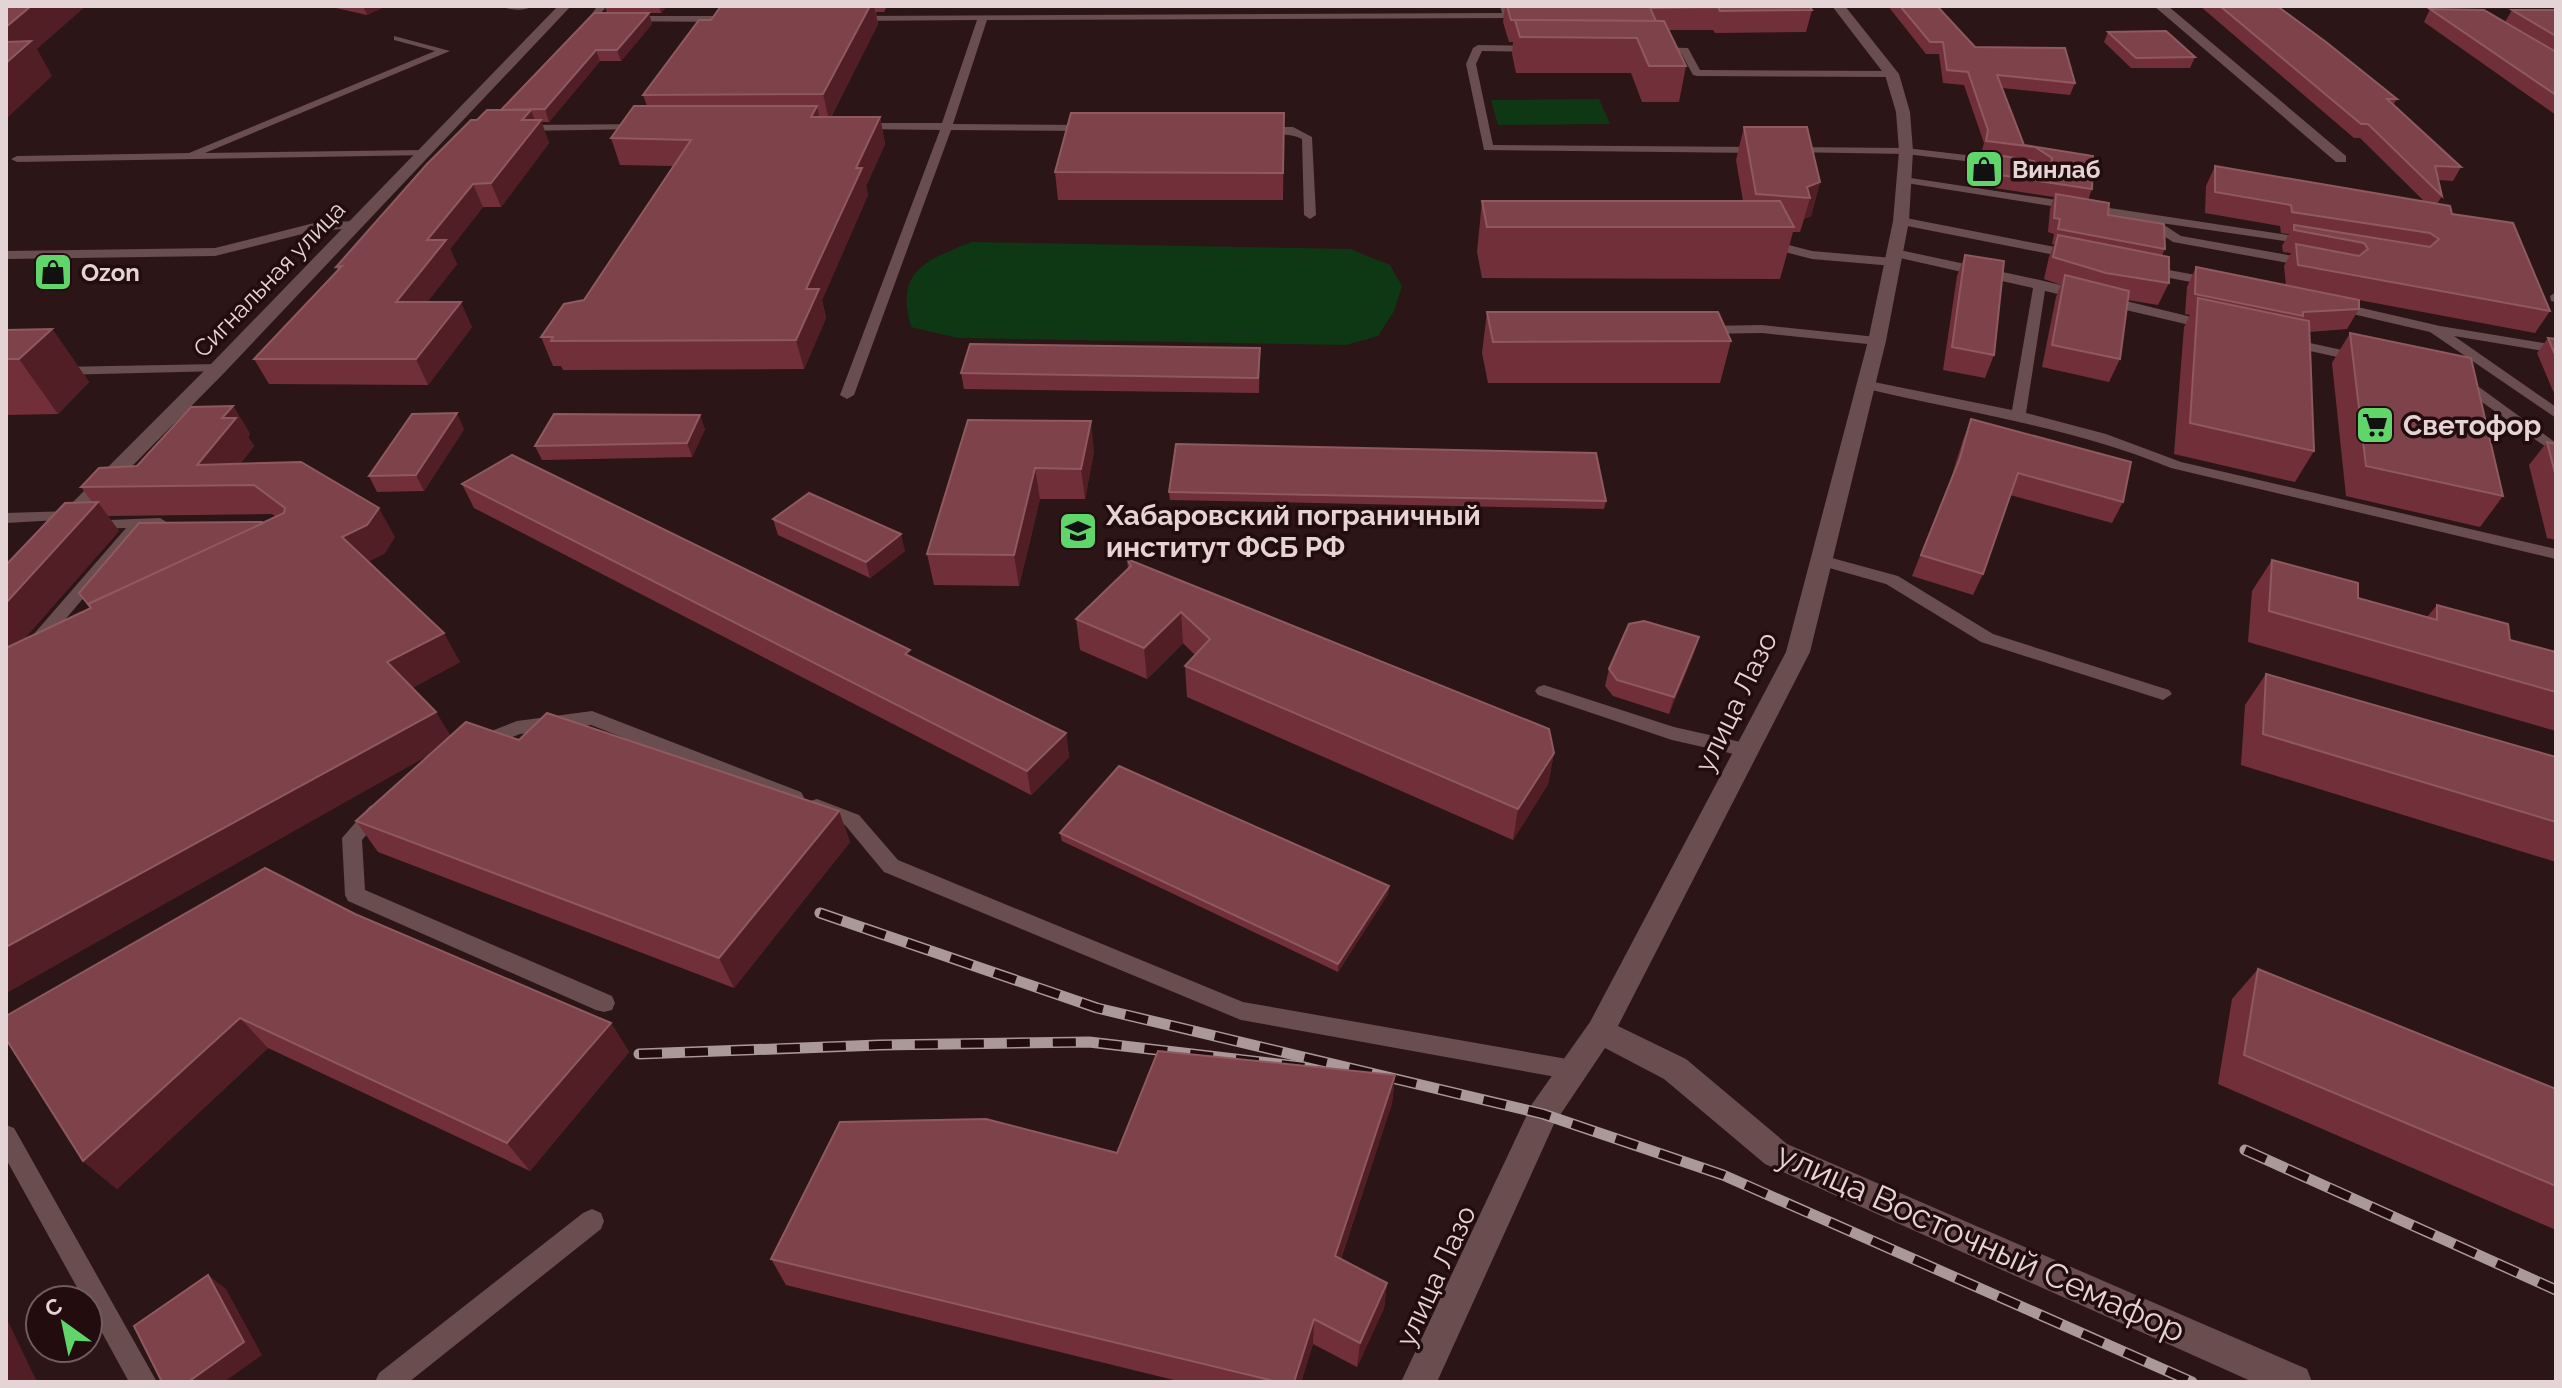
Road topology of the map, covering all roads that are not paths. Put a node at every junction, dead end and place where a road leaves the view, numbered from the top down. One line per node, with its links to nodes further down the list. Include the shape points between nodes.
1 (507, 6): 2 (lane)
2 (528, 6)
3 (565, 6): 28 (street, Сигнальная улица)
4 (602, 6): 10 (lane, via 591,19)
5 (1505, 6): 9 (lane, via 1508,16)
6 (1838, 6): 16 (street, улица Лазо)
7 (2160, 6): 31 (street)
8 (845, 18): 9 (lane)
9 (983, 18): 21 (lane)
10 (707, 19): 11 (lane); 12 (lane)
11 (753, 19)
12 (698, 31)
13 (397, 38): 29 (lane, via 445,51)
14 (1542, 49): 25 (lane, via 1478,48 1471,64 1488,148)
15 (1637, 50): 16 (lane, via 1684,50 1697,73)
16 (1892, 74): 27 (street, улица Лазо, via 1903,112)
17 (633, 114): 18 (lane)
18 (624, 126): 19 (lane); 22 (lane)
19 (655, 126)
20 (839, 126): 21 (lane)
21 (947, 126): 23 (lane); 59 (lane)
22 (515, 128)
23 (1104, 128)
24 (1246, 129): 34 (lane, via 1293,130 1307,137)
25 (1767, 150)
26 (1782, 150): 27 (lane)
27 (1906, 151): 32 (street, улица Лазо); 33 (lane, via 2026,165 2038,171)
28 (424, 153): 29 (lane); 37 (street, Сигнальная улица)
29 (185, 157): 30 (lane)
30 (17, 159)
31 (2341, 159)
32 (1904, 180): 35 (lane); 36 (street, улица Лазо)
33 (2036, 187)
34 (1310, 215)
35 (2145, 219): 39 (lane); 44 (lane, via 2177,239)
36 (1901, 221): 41 (street, улица Лазо); 42 (lane)
37 (354, 225): 40 (lane, via 314,227 215,252); 55 (street, Сигнальная улица)
38 (1756, 241): 41 (lane, via 1812,255)
39 (2324, 245)
40 (6, 255)
41 (1894, 258): 45 (lane); 52 (street, улица Лазо)
42 (2087, 258)
43 (2133, 267): 46 (lane)
44 (2331, 267)
45 (2040, 284): 50 (lane, via 2092,301); 61 (lane)
46 (2226, 285)
47 (2318, 303): 48 (lane)
48 (2435, 329): 53 (lane); 60 (lane)
49 (1684, 330): 52 (lane, via 1762,329)
50 (2230, 330)
51 (2276, 340): 54 (lane)
52 (1877, 341): 58 (street, улица Лазо)
53 (2556, 349)
54 (2368, 360)
55 (218, 368): 56 (lane); 66 (street, Сигнальная улица)
56 (36, 371)
57 (2445, 376): 62 (lane, via 2474,390)
58 (1864, 384): 61 (lane); 68 (street, улица Лазо)
59 (847, 395)
60 (2556, 414)
61 (2018, 417): 67 (lane, via 2132,445 2176,465)
62 (2556, 450)
63 (6, 518): 66 (lane)
64 (183, 523): 65 (lane)
65 (138, 524): 66 (lane); 70 (lane)
66 (62, 525)
67 (2556, 554)
68 (1821, 560): 72 (lane, via 1892,580 1987,638); 74 (street, улица Лазо, via 1798,652)
69 (55, 650): 70 (lane)
70 (10, 673)
71 (1544, 691): 74 (lane, via 1672,733)
72 (2163, 694)
73 (464, 750): 78 (lane, via 517,728 592,718 852,820 891,866 1241,1011)
74 (1747, 750): 77 (street, улица Лазо)
75 (396, 794): 76 (lane, via 352,838 355,895)
76 (604, 1003)
77 (1600, 1031): 78 (street, улица Лазо); 84 (street, улица Восточный Семафор, via 1675,1069 1776,1154)
78 (1573, 1070): 83 (street, улица Лазо, via 1543,1114)
79 (6, 1136): 81 (lane)
80 (592, 1221): 82 (lane)
81 (144, 1382)
82 (388, 1382)
83 (1419, 1382)
84 (2294, 1382)

